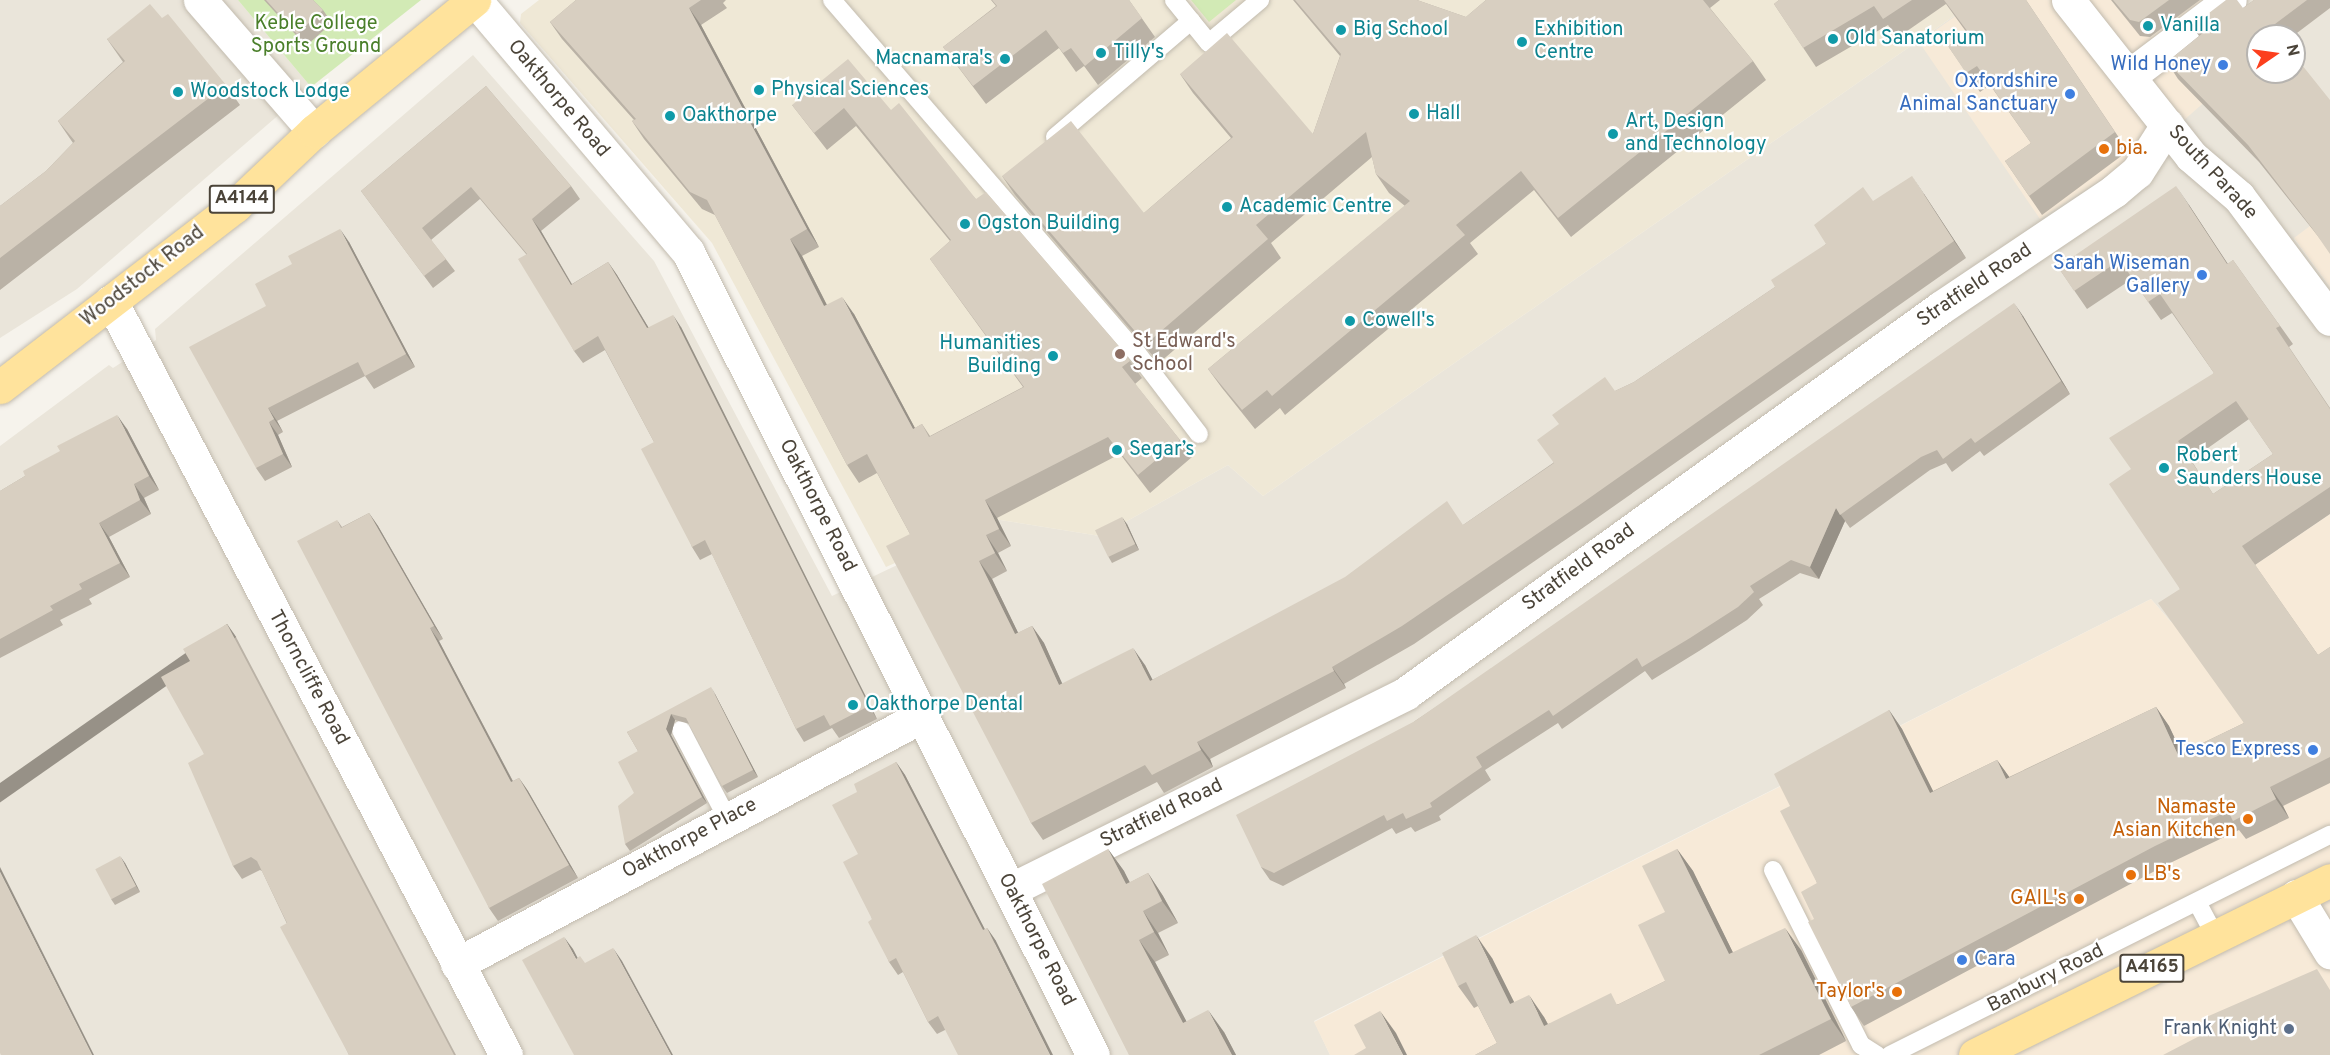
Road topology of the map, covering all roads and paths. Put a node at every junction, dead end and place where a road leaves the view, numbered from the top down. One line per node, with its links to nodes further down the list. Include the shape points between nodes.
1 (200, 0): 11 (street)
2 (475, 0): 11 (main road, Woodstock Road / A4144); 19 (street, Oakthorpe Road, via 688,252)
3 (832, 0): 14 (lane)
4 (1174, 0): 8 (lane)
5 (1260, 0): 8 (lane, via 1209,43)
6 (2068, 0): 9 (street, South Parade)
7 (2230, 0): 9 (street)
8 (1191, 21): 12 (lane)
9 (2129, 76): 10 (street, South Parade)
10 (2167, 125): 16 (street, South Parade, via 2209,176 2239,197); 25 (street, Stratfield Road, via 2137,172 2114,191 1940,308 1406,693)
11 (314, 131): 15 (main road, Woodstock Road / A4144, via 235,206)
12 (1040, 149)
13 (1014, 172): 14 (lane)
14 (996, 187): 18 (lane)
15 (111, 301): 17 (main road, Woodstock Road / A4144); 30 (street, Thorncliffe Road)
16 (2330, 319)
17 (0, 387)
18 (1199, 434)
19 (924, 715): 21 (street, Oakthorpe Place); 25 (street, Oakthorpe Road)
20 (681, 730): 21 (lane)
21 (727, 819): 30 (street, Oakthorpe Place)
22 (2330, 835): 27 (lane, Banbury Road)
23 (1773, 870): 33 (lane, via 1861,1045)
24 (2330, 880): 26 (main road, Banbury Road / A4165)
25 (1010, 890): 32 (street, Oakthorpe Road)
26 (2296, 896): 28 (main road, Banbury Road / A4165); 29 (street)
27 (2197, 902): 28 (lane); 34 (lane, Banbury Road)
28 (2215, 936): 35 (main road, Banbury Road / A4165)
29 (2330, 952)
30 (457, 964): 31 (street, Thorncliffe Road)
31 (506, 1055)
32 (1094, 1055)
33 (1877, 1055)
34 (1890, 1055)
35 (1975, 1055)

